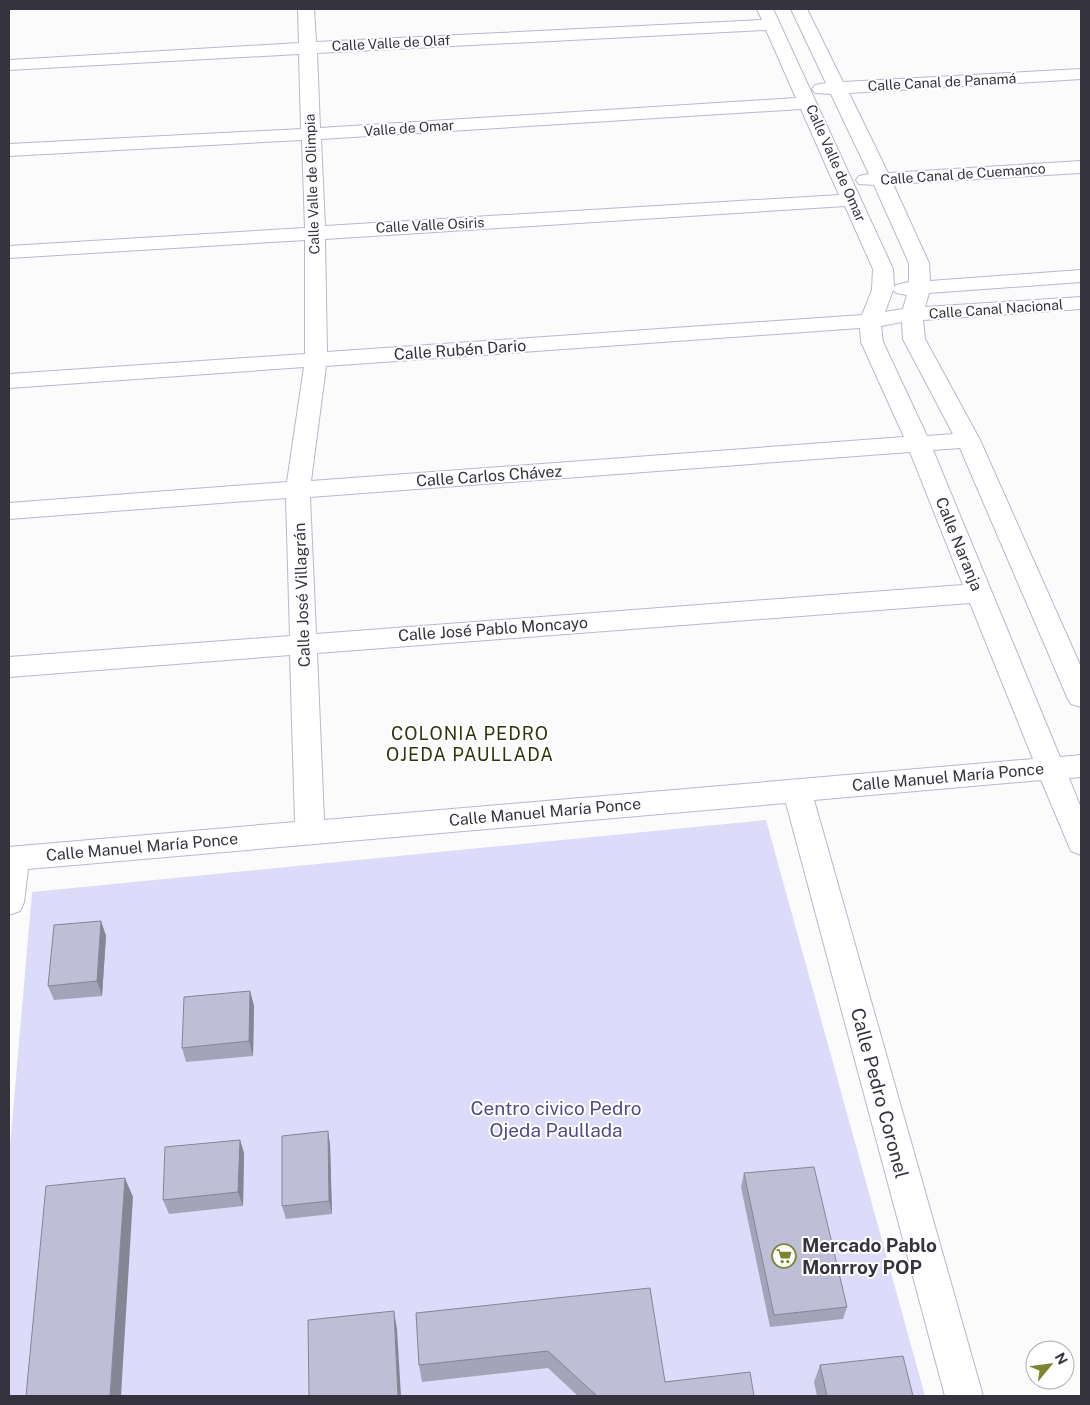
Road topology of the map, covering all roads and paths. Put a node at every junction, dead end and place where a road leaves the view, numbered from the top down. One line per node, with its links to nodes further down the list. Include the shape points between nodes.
1 (306, 9): 4 (street, Calle Valle de Olimpia)
2 (799, 9): 3 (street, Calle Valle de Olaf); 7 (street, Calle Valle de Omar)
3 (768, 15): 4 (street, Calle Valle de Olaf); 8 (street, Calle Valle de Omar)
4 (306, 48): 5 (street, Calle Valle de Olaf); 9 (street, Calle Valle de Olimpia)
5 (9, 65)
6 (1081, 74): 7 (street, Calle Canal de Panamá)
7 (838, 88): 8 (street, Calle Canal de Panamá); 12 (street, Calle Valle de Omar)
8 (806, 97): 9 (street, Valle de Omar); 13 (street, Calle Valle de Omar)
9 (310, 134): 10 (street, Valle de Omar); 15 (street, Calle Valle de Olimpia)
10 (9, 150)
11 (1081, 167): 12 (street, Calle Canal de Cuemanco)
12 (881, 179): 13 (street, Calle Canal de Cuemanco); 18 (street, Calle Valle de Omar, via 919,263)
13 (844, 182): 14 (street, Calle Valle de Omar)
14 (852, 200): 15 (street, Calle Valle Osiris); 19 (street, Calle Valle de Omar, via 882,269)
15 (315, 232): 16 (street, Calle Valle Osiris); 23 (street, Calle Valle de Olimpia)
16 (9, 252)
17 (1081, 276): 18 (street)
18 (920, 288): 19 (street); 21 (street, Calle Valle de Omar)
19 (883, 290): 22 (street, Calle Valle de Omar)
20 (1081, 304): 21 (street, Calle Canal Nacional)
21 (912, 314): 22 (street, Calle Rubén Dario); 25 (street, via 914,339)
22 (870, 320): 23 (street, Calle Rubén Dario); 26 (street, Calle Naranja, via 872,342)
23 (316, 360): 24 (street, Calle Rubén Dario); 27 (street, Calle José Villagrán)
24 (9, 381)
25 (968, 440): 26 (street, Calle Carlos Chávez); 32 (street)
26 (919, 444): 27 (street, Calle Carlos Chávez); 29 (street, Calle Naranja)
27 (298, 490): 28 (street, Calle Carlos Chávez); 30 (street, Calle José Villagrán)
28 (9, 511)
29 (978, 593): 30 (street, Calle José Pablo Moncayo); 34 (street, Calle Naranja)
30 (305, 644): 31 (street, Calle José Pablo Moncayo); 36 (street, Calle José Villagrán)
31 (9, 667)
32 (1081, 697)
33 (1081, 766): 34 (street, Calle Manuel María Ponce)
34 (1050, 769): 35 (street, Calle Manuel María Ponce); 37 (street, Calle Naranja)
35 (797, 790): 36 (street, Calle Manuel María Ponce); 40 (street, Calle Pedro Coronel)
36 (310, 832): 38 (street, Calle Manuel María Ponce)
37 (1081, 843)
38 (12, 859): 39 (street)
39 (9, 902)
40 (964, 1396)

